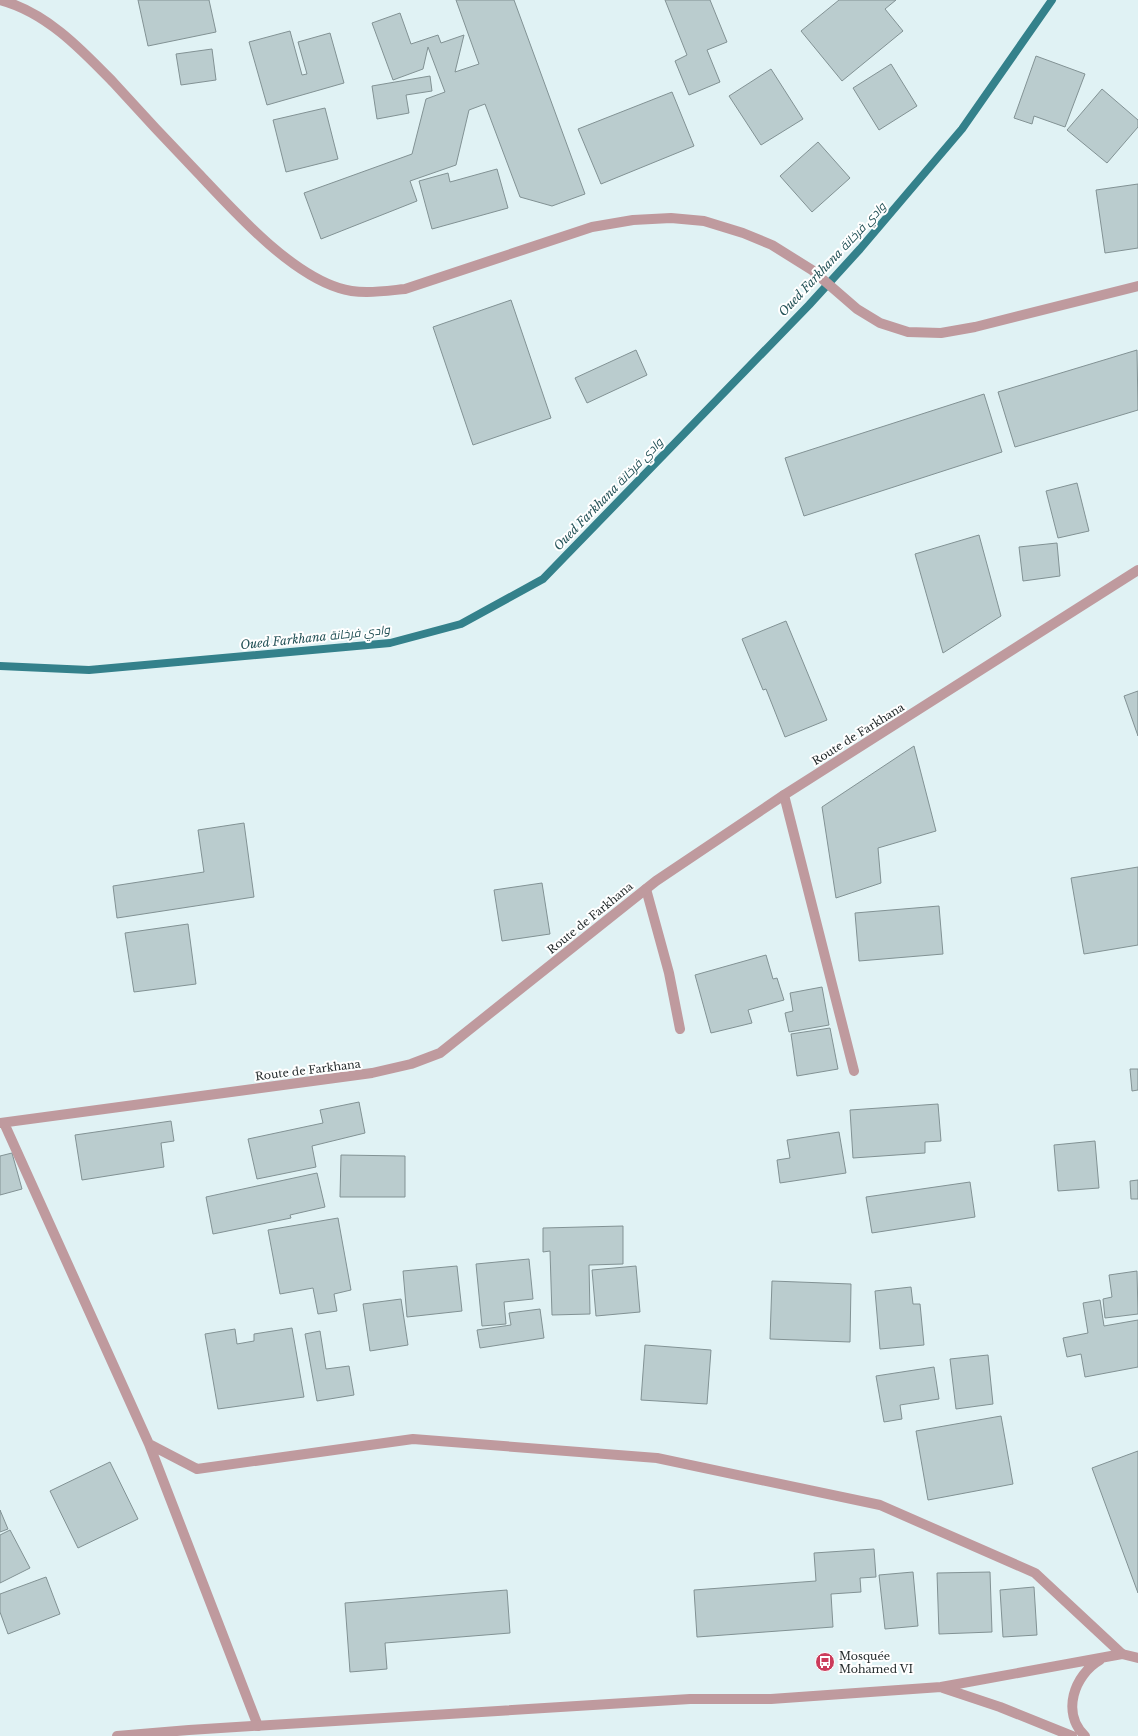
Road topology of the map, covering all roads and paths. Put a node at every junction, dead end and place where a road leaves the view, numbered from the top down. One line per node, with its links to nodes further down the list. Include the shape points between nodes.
1 (0, 0): 2 (street, via 45,21 80,48 243,221 309,275 339,288 373,292 405,289 592,227 633,220 671,218 704,221 772,245 812,270 857,309 880,323 908,332 941,333 975,328)
2 (1138, 286)
3 (1138, 570): 4 (street, Route de Farkhana)
4 (784, 795): 5 (street, Route de Farkhana); 7 (street)
5 (646, 889): 6 (street, via 669,974); 8 (street, Route de Farkhana, via 464,1036 440,1053 411,1064 372,1073)
6 (680, 1029)
7 (854, 1071)
8 (2, 1123): 9 (street)
9 (149, 1444): 10 (street, via 197,1469 413,1439 657,1458 880,1505 1035,1574); 14 (street)
10 (1122, 1654): 11 (street); 12 (street)
11 (1105, 1657): 13 (street); 17 (street, via 1090,1666 1080,1677 1073,1694 1074,1717)
12 (1138, 1658)
13 (941, 1687): 14 (street, via 771,1699 690,1699); 16 (street)
14 (258, 1726): 15 (street)
15 (116, 1736)
16 (1072, 1736)
17 (1085, 1736)

